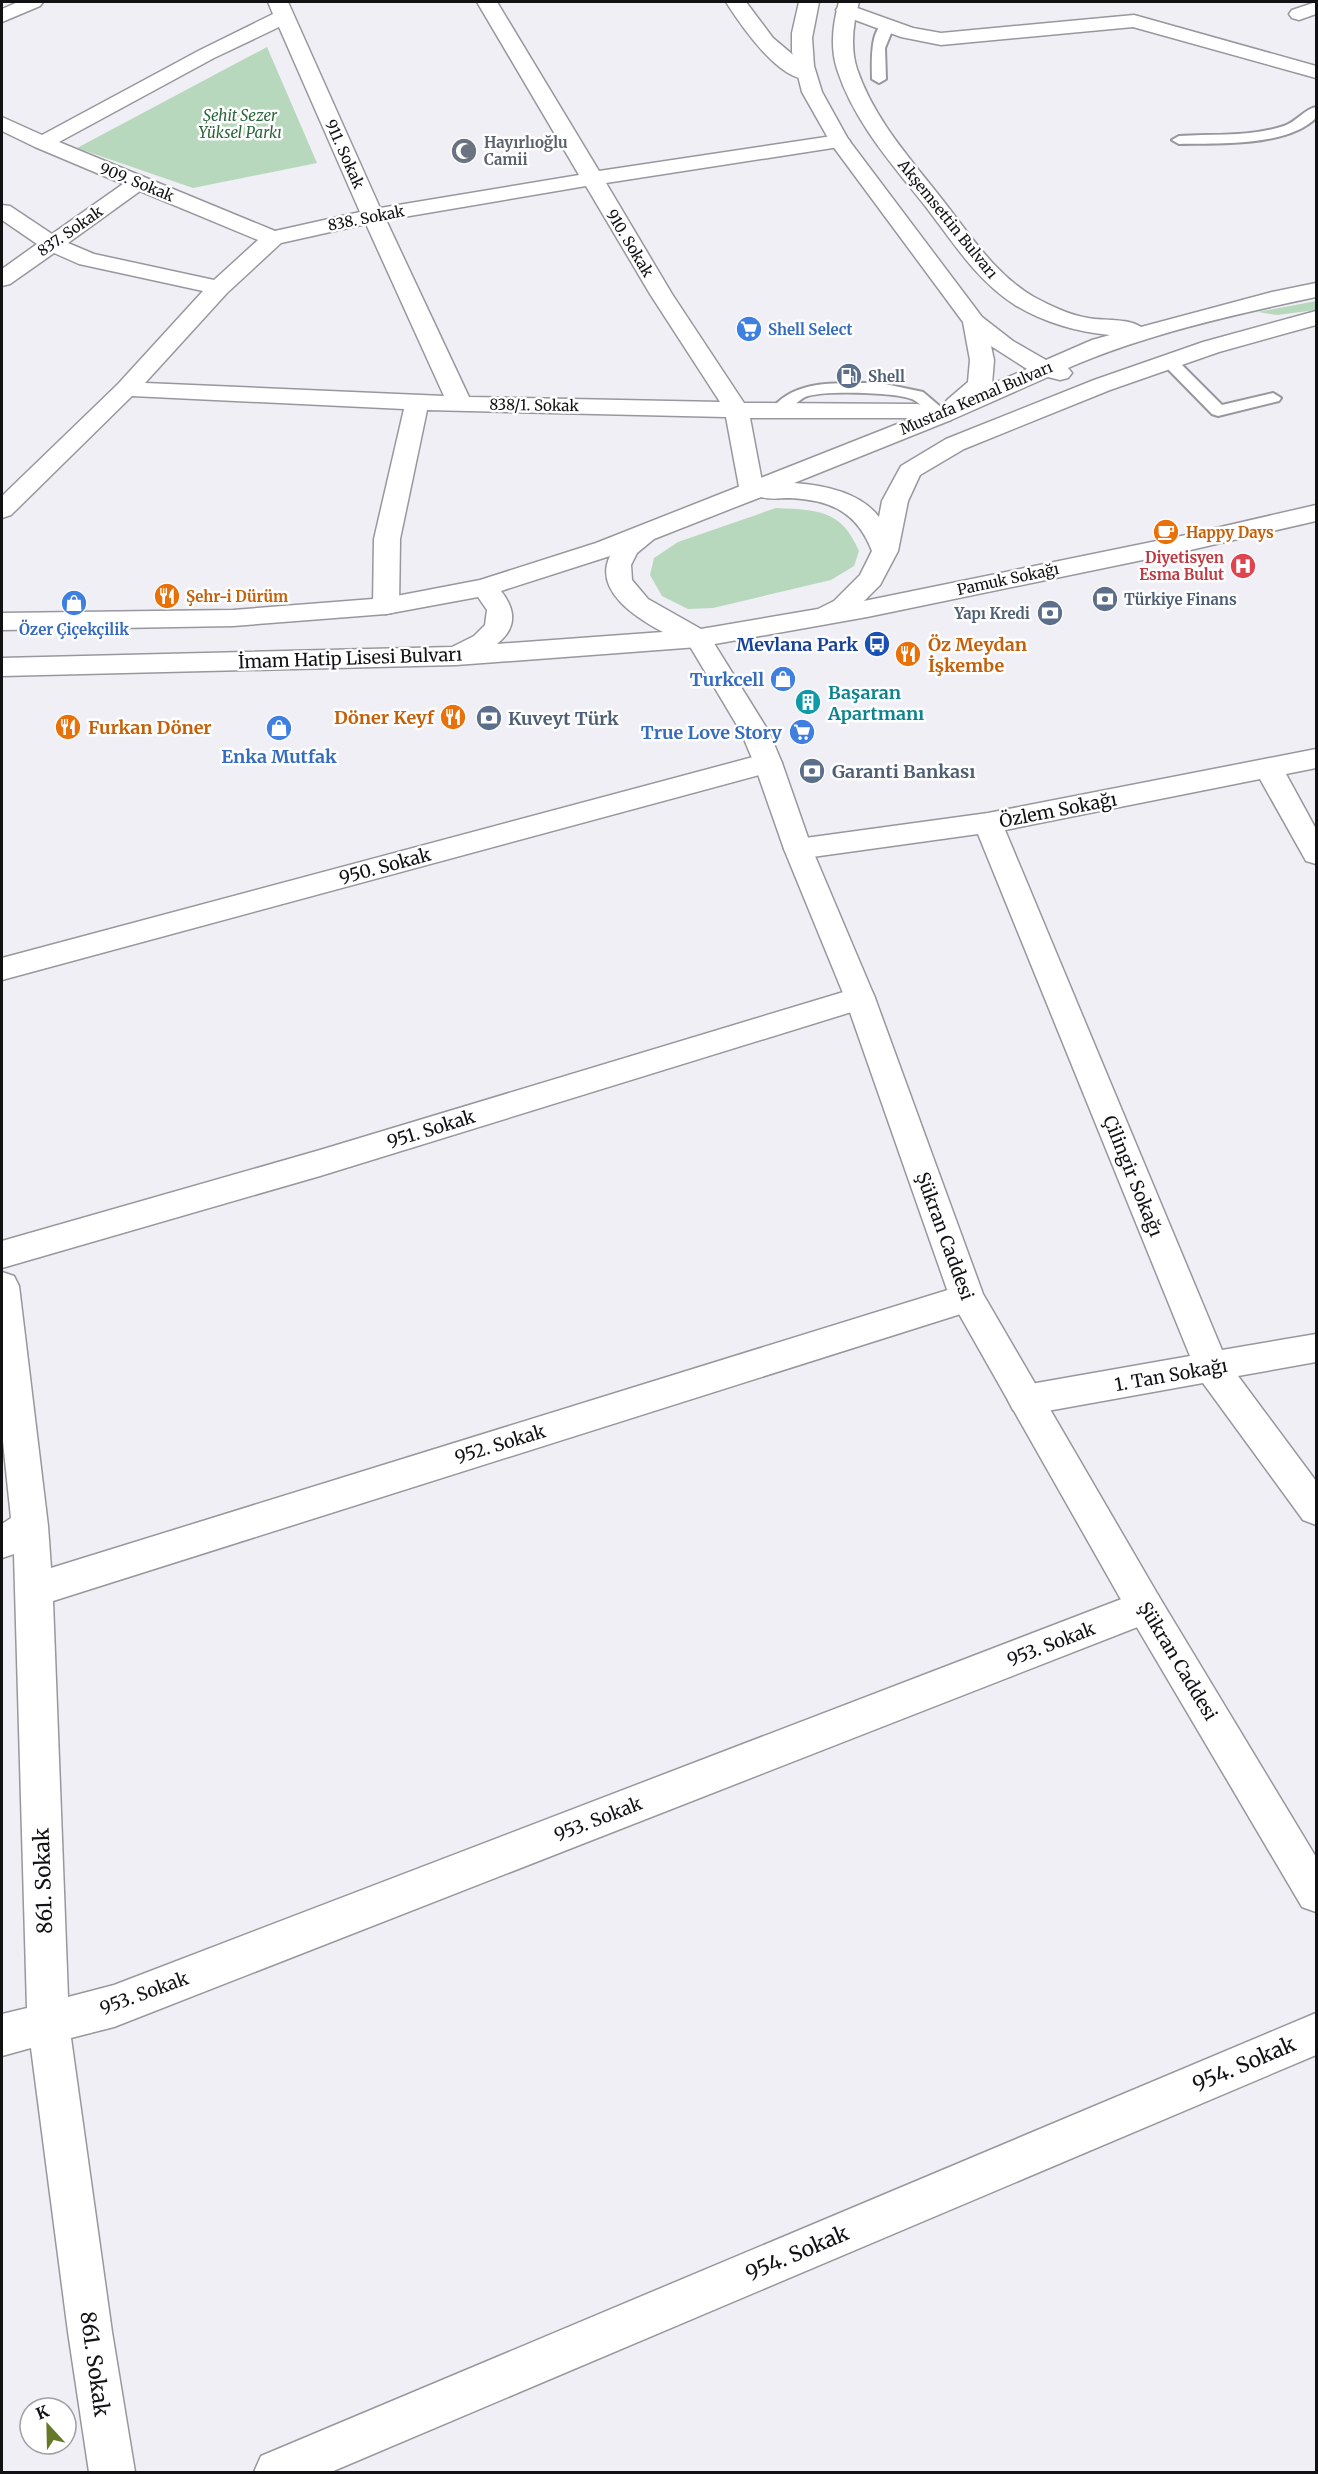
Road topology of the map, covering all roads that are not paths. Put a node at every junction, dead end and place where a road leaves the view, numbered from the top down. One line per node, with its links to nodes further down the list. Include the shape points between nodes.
1 (33, 2): 8 (street)
2 (488, 2): 20 (street, 910. Sokak)
3 (736, 2): 12 (street, via 750,27 771,50)
4 (809, 2): 12 (street, via 802,39)
5 (848, 6): 10 (street); 16 (street, Akşemsettin Bulvarı, via 842,52 861,105)
6 (1154, 8): 9 (street)
7 (282, 9): 19 (street); 23 (street, 911. Sokak)
8 (2, 16)
9 (1134, 21): 10 (street, via 941,39); 11 (street)
10 (887, 26): 13 (lane, via 878,48)
11 (1317, 72)
12 (804, 74): 17 (street)
13 (879, 79)
14 (1317, 111): 18 (lane, via 1294,127 1269,134)
15 (2, 123): 19 (street, 909. Sokak)
16 (879, 134): 17 (street, 838. Sokak); 31 (street, Akşemsettin Bulvarı, via 988,273 1022,299 1059,319 1085,326)
17 (839, 141): 20 (street, 838. Sokak); 30 (street)
18 (1179, 141)
19 (42, 143): 21 (street, 909. Sokak)
20 (591, 178): 23 (street, 838. Sokak); 39 (street, 910. Sokak)
21 (138, 183): 24 (street, 909. Sokak); 25 (street, 837. Sokak)
22 (2, 211): 25 (street)
23 (373, 216): 24 (street, 838. Sokak); 38 (street, 911. Sokak)
24 (273, 238): 27 (street)
25 (52, 244): 26 (street, 837. Sokak); 27 (street, via 105,264)
26 (2, 279)
27 (219, 288): 35 (street)
28 (1317, 290): 31 (street, Mustafa Kemal Bulvarı)
29 (1317, 318): 32 (street, Mustafa Kemal Bulvarı)
30 (974, 322): 33 (street, via 1005,346); 40 (street, via 980,338 980,384)
31 (1158, 329): 33 (street, Mustafa Kemal Bulvarı, via 1100,345)
32 (1169, 361): 34 (street, Mustafa Kemal Bulvarı); 36 (lane, via 1218,411)
33 (1047, 368): 34 (street, via 1082,381); 40 (street, Mustafa Kemal Bulvarı)
34 (1114, 381): 45 (street, Mustafa Kemal Bulvarı, via 956,444 910,471 896,501)
35 (126, 389): 37 (street, 838/1. Sokak); 42 (street)
36 (1273, 398)
37 (417, 401): 38 (street, 838/1. Sokak); 47 (street, via 387,539)
38 (460, 404): 39 (street, 838/1. Sokak)
39 (737, 410): 40 (street, 838/1. Sokak, via 916,411); 41 (street, 910. Sokak)
40 (942, 415): 41 (street, Mustafa Kemal Bulvarı)
41 (752, 492): 44 (street, Mustafa Kemal Bulvarı); 45 (street, via 806,490 830,496 862,513 876,528)
42 (2, 510)
43 (1317, 513): 48 (street, Pamuk Sokağı)
44 (645, 533): 46 (street); 50 (street, via 626,550 618,567 622,586 656,618)
45 (885, 551): 48 (street, Mustafa Kemal Bulvarı, via 871,579 843,607)
46 (484, 588): 47 (street); 51 (street, via 497,600 501,621 496,632 483,643)
47 (386, 606): 49 (street, via 233,618)
48 (811, 620): 50 (street, Pamuk Sokağı)
49 (2, 621)
50 (698, 638): 51 (street, İmam Hatip Lisesi Bulvarı); 54 (street, Şükran Caddesi, via 755,732)
51 (456, 656): 52 (street, İmam Hatip Lisesi Bulvarı)
52 (2, 667)
53 (1317, 759): 55 (street, Özlem Sokağı)
54 (768, 763): 57 (street, Şükran Caddesi); 59 (street, 950. Sokak)
55 (1269, 770): 56 (street, Özlem Sokağı); 58 (street)
56 (988, 823): 57 (street, Özlem Sokağı); 65 (street, Çilingir Sokağı)
57 (798, 849): 60 (street, Şükran Caddesi)
58 (1317, 854)
59 (2, 969)
60 (860, 998): 61 (street, 951. Sokak); 63 (street, Şükran Caddesi)
61 (2, 1255)
62 (2, 1286): 68 (street, 861. Sokak)
63 (967, 1298): 66 (street, Şükran Caddesi); 69 (street, 952. Sokak)
64 (1317, 1348): 65 (street, 1. Tan Sokağı)
65 (1212, 1368): 66 (street, 1. Tan Sokağı); 67 (street, Çilingir Sokağı)
66 (1025, 1400): 70 (street, Şükran Caddesi)
67 (1317, 1509)
68 (16, 1534): 69 (street, 861. Sokak)
69 (34, 1590): 72 (street, 861. Sokak)
70 (1145, 1607): 71 (street, Şükran Caddesi); 72 (street, 953. Sokak, via 114,2006)
71 (1317, 1893)
72 (48, 2023): 74 (street, 953. Sokak); 75 (street, 861. Sokak)
73 (1317, 2034): 76 (street, 954. Sokak)
74 (2, 2035)
75 (112, 2472)
76 (277, 2472)

